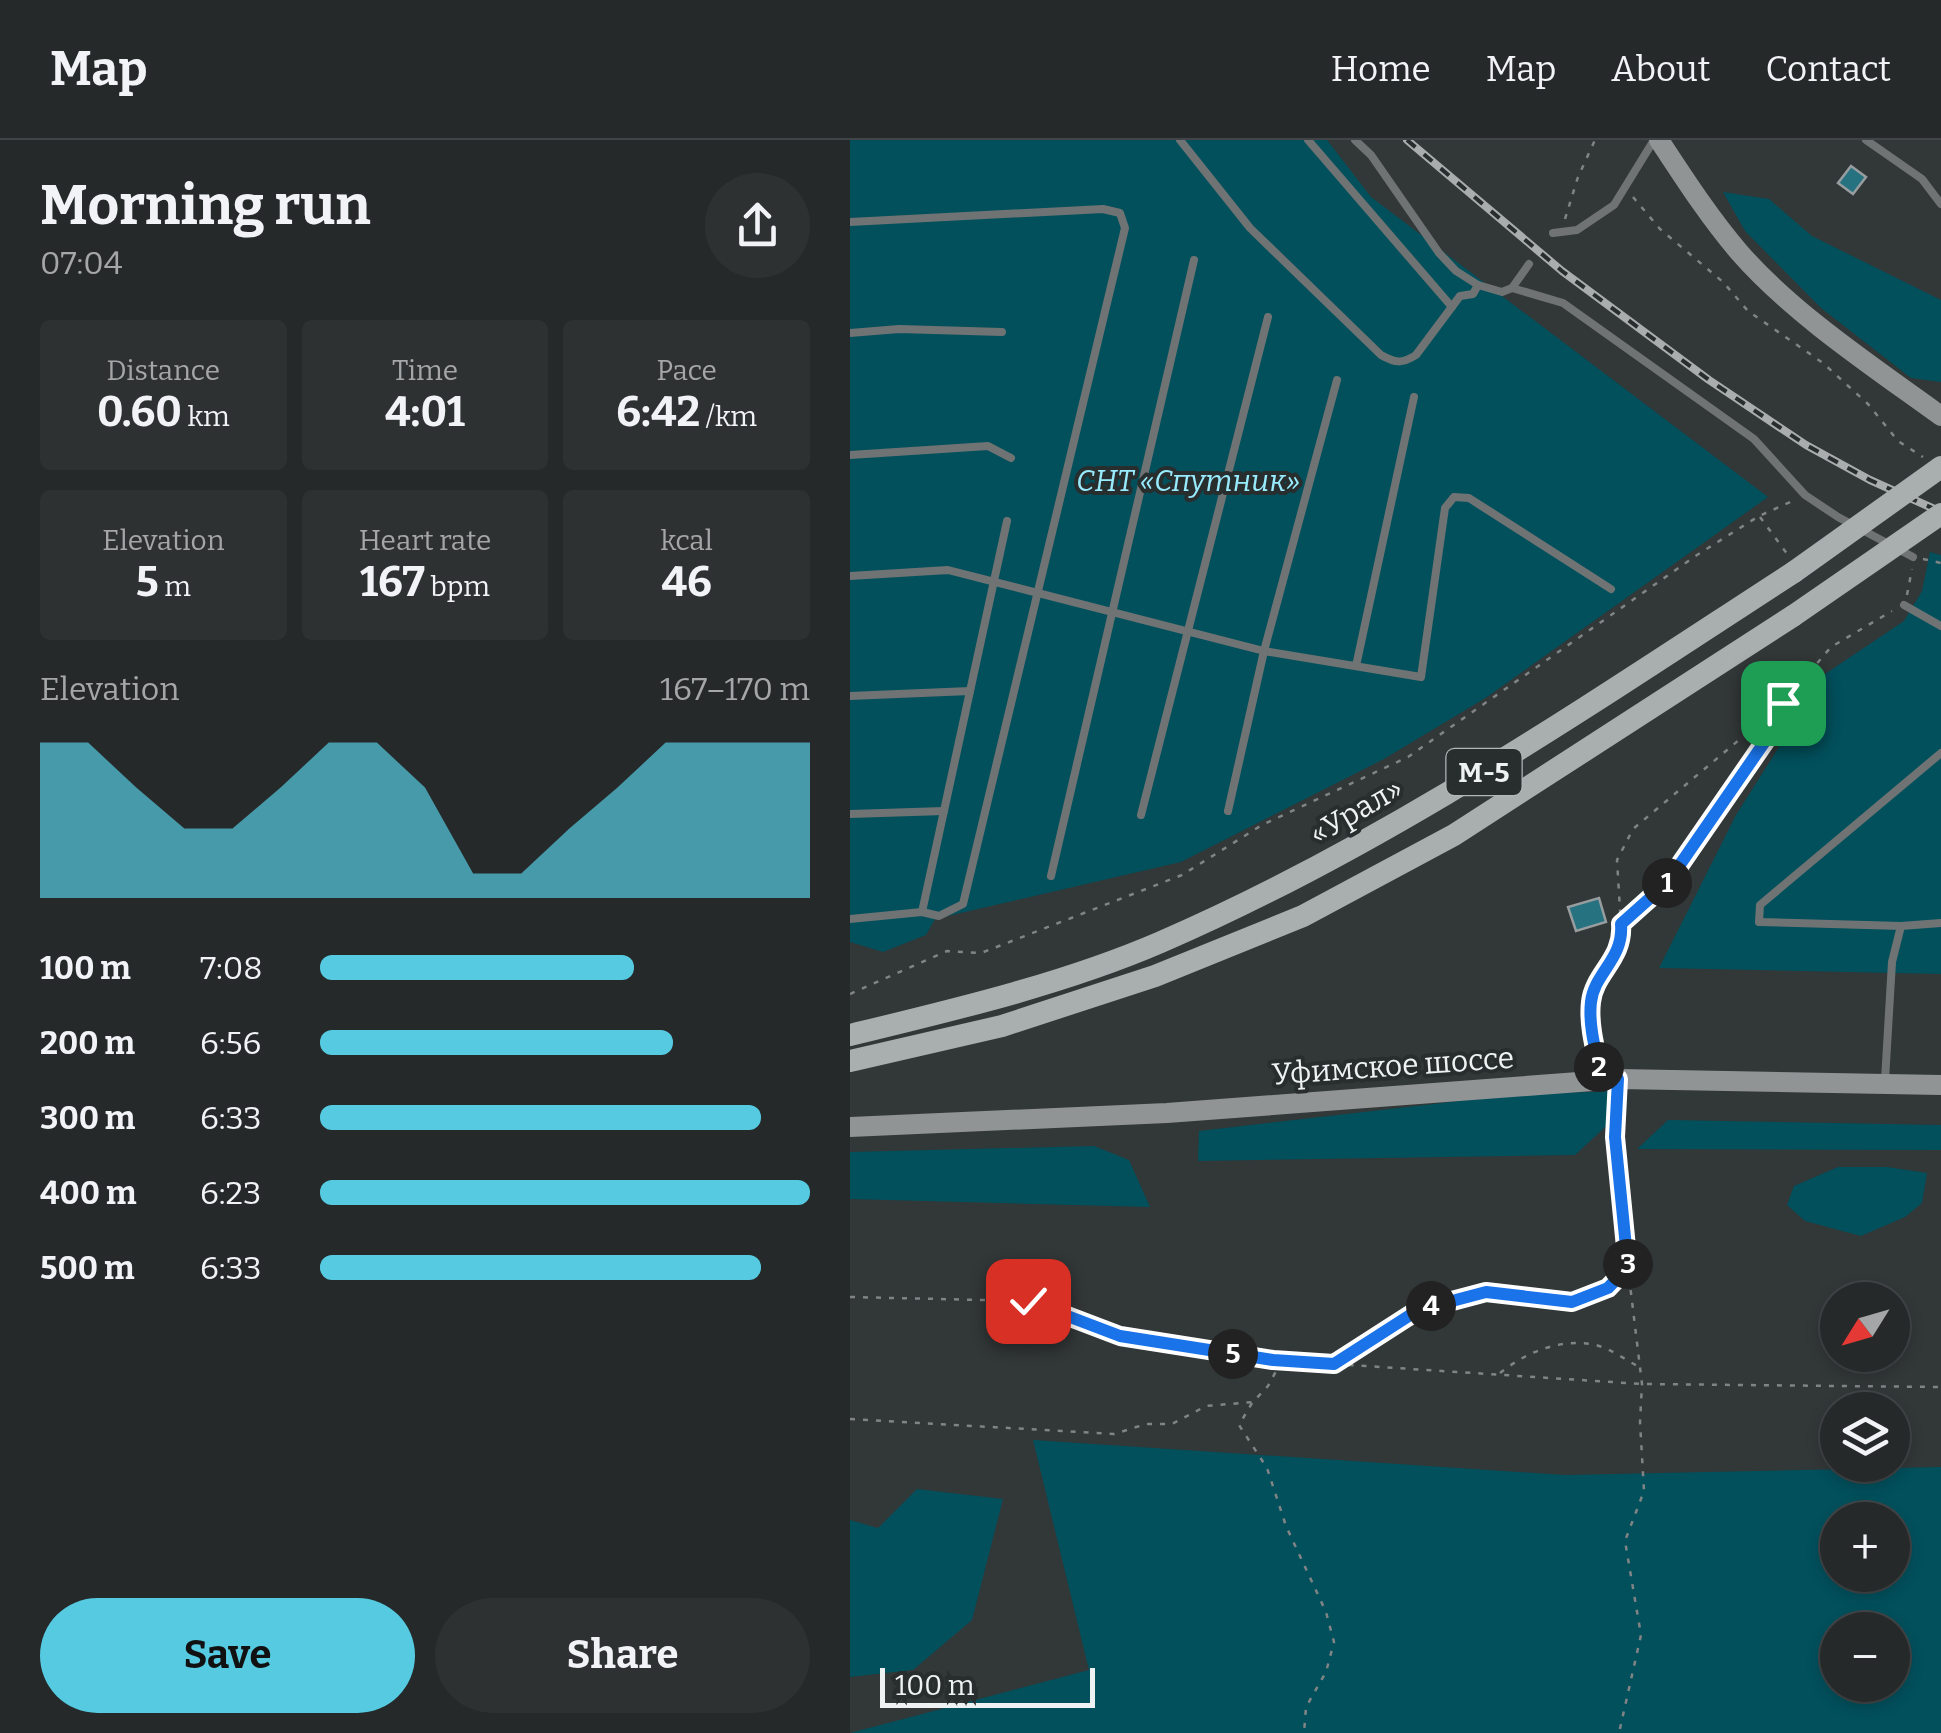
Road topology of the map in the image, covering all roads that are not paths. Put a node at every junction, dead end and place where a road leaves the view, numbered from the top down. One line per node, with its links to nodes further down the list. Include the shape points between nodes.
1 (1180, 140): 13 (lane, via 1250,228 1382,356 1394,363 1416,355)
2 (1308, 140): 13 (lane)
3 (1355, 140): 11 (lane, via 1439,252)
4 (1656, 140): 8 (lane, via 1614,205 1577,230); 19 (main road, via 1741,254 1824,330)
5 (1866, 140): 6 (lane, via 1922,178)
6 (1941, 204)
7 (850, 222): 29 (lane, via 1120,213 1125,228)
8 (1558, 232)
9 (1194, 260): 31 (lane)
10 (1529, 264): 12 (lane)
11 (1478, 285): 12 (lane); 13 (lane)
12 (1512, 288): 25 (lane, via 1563,304 1754,439 1805,495)
13 (1452, 307)
14 (1268, 317): 33 (lane)
15 (1002, 332): 16 (lane)
16 (850, 333)
17 (1337, 380): 34 (lane)
18 (1414, 397): 35 (lane)
19 (1941, 416)
20 (850, 455): 21 (lane, via 988,446)
21 (1011, 458)
22 (1935, 463): 50 (main road, «Урал» / М-5, bridge, via 1474,779 1313,870 1158,943 1005,996)
23 (1941, 514): 51 (main road, М-5, bridge, via 1454,836 1303,916 1154,976 1002,1026)
24 (1007, 521): 27 (lane)
25 (1912, 557)
26 (850, 576): 27 (lane, via 948,570)
27 (993, 583): 29 (lane); 36 (lane)
28 (1611, 589): 35 (lane, via 1469,498 1454,496 1445,508 1421,678)
29 (1038, 594): 31 (lane); 44 (lane, via 962,904 939,916)
30 (1904, 605): 32 (lane)
31 (1112, 614): 33 (lane); 43 (lane)
32 (1941, 626)
33 (1190, 634): 34 (lane); 42 (lane)
34 (1264, 651): 35 (lane); 40 (lane)
35 (1356, 666)
36 (970, 692): 37 (lane); 39 (lane)
37 (850, 696)
38 (1941, 753): 49 (lane, via 1760,905 1759,922)
39 (944, 810): 41 (lane); 44 (lane)
40 (1228, 811)
41 (850, 814)
42 (1141, 815)
43 (1051, 876)
44 (922, 912): 46 (lane)
45 (1941, 912): 47 (lane)
46 (850, 919)
47 (1930, 922): 48 (lane); 49 (lane)
48 (1941, 923)
49 (1901, 926): 52 (lane, via 1892,962)
50 (850, 1035)
51 (850, 1061)
52 (1885, 1084): 53 (main road, Уфимское шоссе); 54 (main road, Уфимское шоссе, via 1610,1080 1167,1113)
53 (1941, 1085)
54 (850, 1128)

